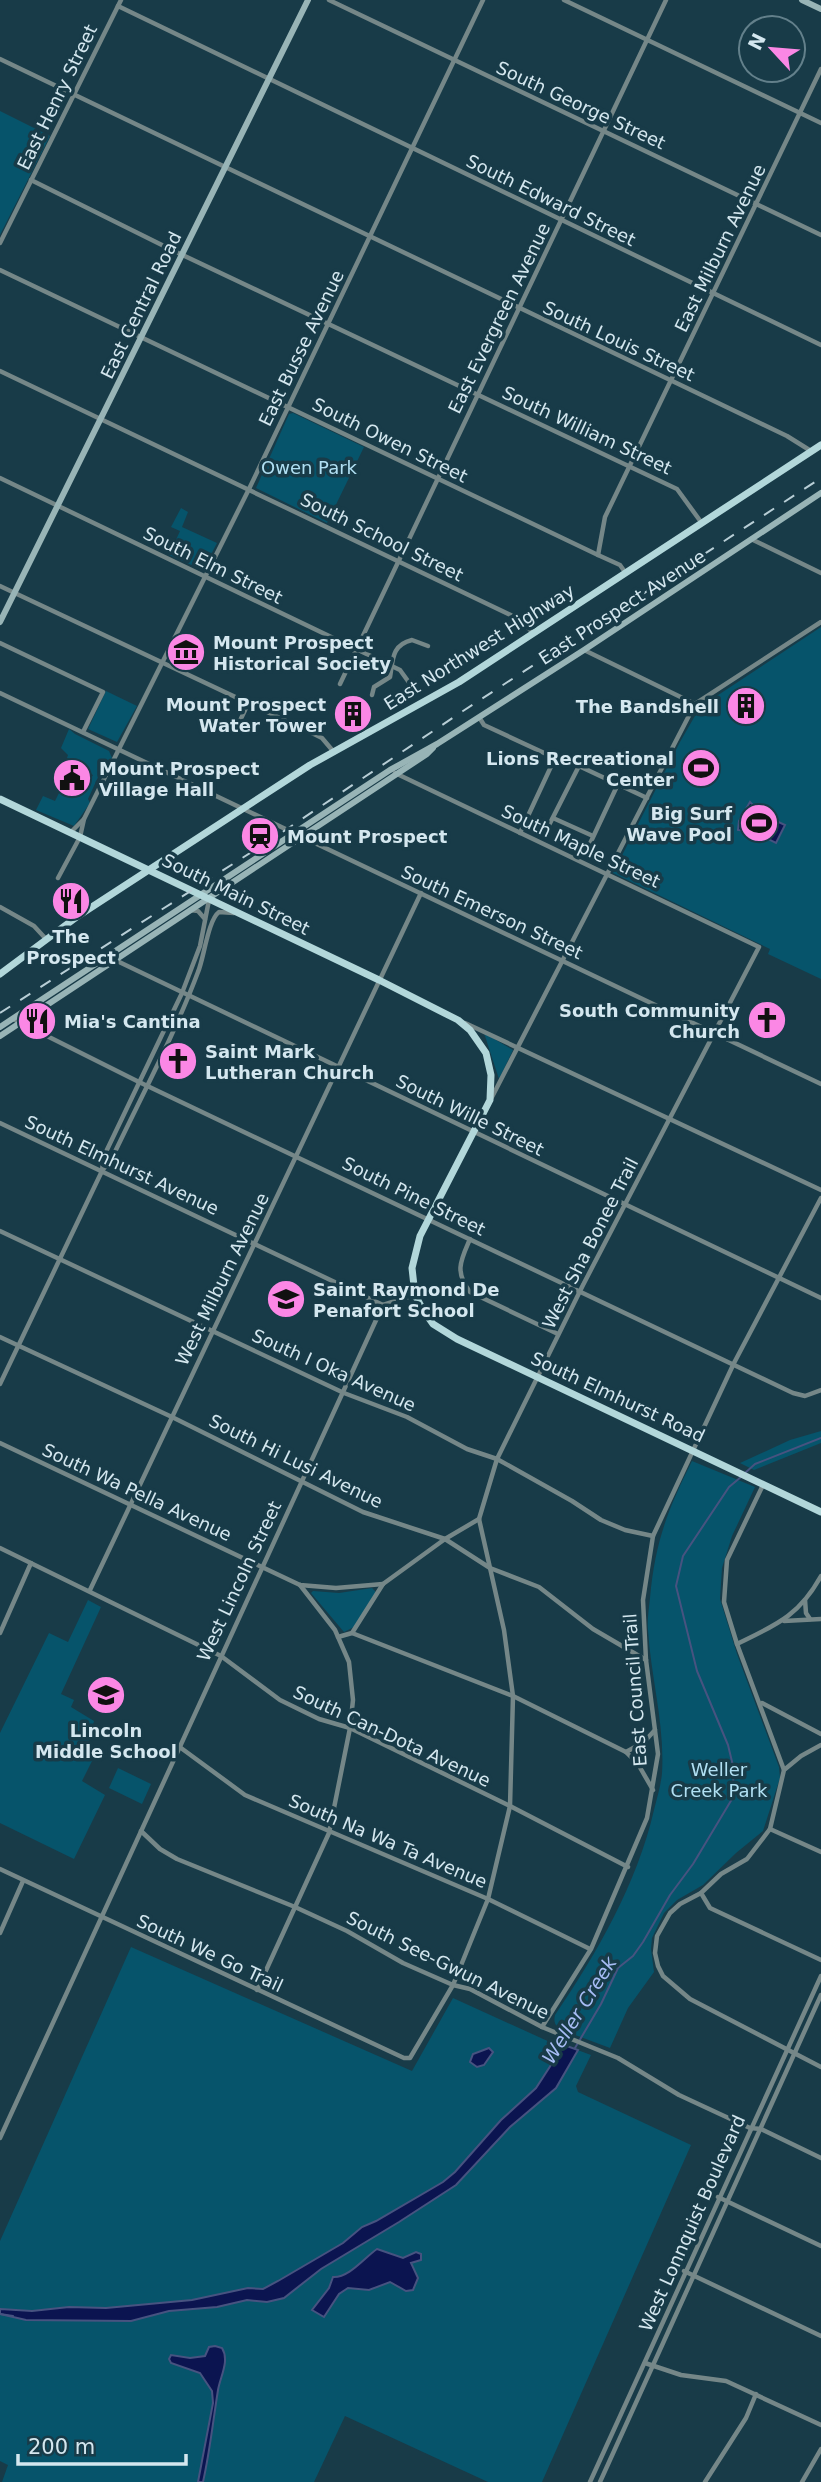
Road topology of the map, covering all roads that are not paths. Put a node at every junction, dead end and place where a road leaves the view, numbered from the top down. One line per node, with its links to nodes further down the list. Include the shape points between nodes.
1 (121, 0): 8 (street, East Henry Street)
2 (307, 0): 14 (street, East Central Road)
3 (329, 0): 12 (street, South George Street)
4 (483, 0): 12 (street, East Busse Avenue)
5 (564, 0): 10 (street)
6 (666, 0): 10 (street, East Evergreen Avenue)
7 (802, 0): 9 (street)
8 (118, 6): 14 (street, South Edward Street); 15 (street, East Henry Street)
9 (821, 9)
10 (647, 40): 16 (street); 18 (street, East Evergreen Avenue)
11 (0, 59): 15 (street, South Louis Street)
12 (454, 60): 18 (street, South George Street); 19 (street, East Busse Avenue)
13 (821, 69): 16 (street, East Milburn Avenue)
14 (268, 80): 19 (street, South Edward Street); 20 (street, East Central Road)
15 (74, 94): 20 (street, South Louis Street); 21 (street, East Henry Street)
16 (800, 113): 17 (street); 22 (street, East Milburn Avenue)
17 (821, 123)
18 (603, 131): 22 (street, South George Street); 23 (street, East Evergreen Avenue)
19 (411, 148): 23 (street, South Edward Street); 25 (street, East Busse Avenue)
20 (224, 167): 25 (street, South Louis Street); 27 (street, East Central Road)
21 (32, 180): 26 (street, East Henry Street); 27 (street, South William Street)
22 (756, 204): 24 (street, South George Street); 29 (street, East Milburn Avenue)
23 (561, 220): 29 (street, South Edward Street); 30 (street, East Evergreen Avenue)
24 (821, 235)
25 (369, 237): 30 (street, South Louis Street); 31 (street, East Busse Avenue)
26 (0, 243)
27 (182, 253): 31 (street, South William Street); 32 (street, East Central Road)
28 (0, 270): 32 (street, South Owen Street)
29 (714, 293): 33 (street, South Edward Street); 35 (street, East Milburn Avenue)
30 (519, 309): 35 (street, South Louis Street); 36 (street, East Evergreen Avenue)
31 (329, 323): 36 (street, South William Street); 37 (street, East Busse Avenue)
32 (140, 338): 37 (street, South Owen Street); 38 (street, East Central Road)
33 (821, 345)
34 (0, 371): 38 (street, South School Street)
35 (671, 382): 40 (street, South Louis Street); 41 (street, East Milburn Avenue)
36 (478, 394): 41 (street, South William Street); 43 (street, East Evergreen Avenue)
37 (288, 407): 43 (street, South Owen Street); 44 (street, East Busse Avenue)
38 (100, 419): 44 (street, South School Street); 46 (street, East Central Road)
39 (821, 445): 40 (main road, East Northwest Highway)
40 (811, 451): 47 (main road, East Northwest Highway)
41 (631, 466): 47 (street, South William Street, via 677,489); 49 (street, East Milburn Avenue, via 606,517)
42 (0, 478): 46 (street, South Elm Street)
43 (438, 478): 49 (street, South Owen Street); 50 (street, East Evergreen Avenue)
44 (249, 489): 50 (street, South School Street); 53 (street, East Busse Avenue)
45 (821, 493): 48 (street, East Prospect Avenue)
46 (57, 506): 53 (street, South Elm Street); 55 (street, East Central Road)
47 (701, 522): 51 (main road, East Northwest Highway)
48 (750, 539): 52 (street); 62 (street, East Prospect Avenue)
49 (598, 555): 51 (street, South Owen Street)
50 (398, 561): 58 (street, South School Street, via 521,620); 61 (street, East Evergreen Avenue)
51 (626, 573): 58 (main road, East Northwest Highway)
52 (821, 573)
53 (206, 576): 61 (street, South Elm Street); 63 (street, East Busse Avenue)
54 (0, 586): 55 (street)
55 (15, 593): 56 (street, East Central Road); 63 (street)
56 (0, 622)
57 (821, 622): 70 (street)
58 (533, 634): 75 (main road, East Northwest Highway, via 443,691)
59 (0, 643): 73 (street, via 103,692)
60 (428, 646): 64 (street, via 408,640)
61 (357, 649): 64 (street, South Elm Street); 65 (street, East Evergreen Avenue)
62 (584, 650): 70 (street); 71 (street, East Prospect Avenue)
63 (162, 664): 69 (street); 74 (street, East Busse Avenue)
64 (390, 665): 66 (street, South Elm Street, via 402,671); 68 (street, via 390,677 374,687)
65 (340, 684)
66 (413, 688)
67 (0, 693): 73 (street, South Emerson Street)
68 (372, 695)
69 (248, 704): 72 (street); 75 (street, via 322,738)
70 (695, 704): 80 (street)
71 (479, 717): 76 (street, via 484,725); 78 (street, East Prospect Avenue)
72 (235, 730)
73 (83, 732): 74 (street, South Emerson Street)
74 (119, 750): 82 (street, South Emerson Street); 84 (street, East Busse Avenue)
75 (332, 751): 82 (main road, East Northwest Highway)
76 (555, 758): 77 (street); 87 (street)
77 (579, 766): 79 (street); 83 (street)
78 (393, 772): 87 (street, South Maple Street); 88 (street, East Prospect Avenue)
79 (618, 784): 80 (street); 89 (street)
80 (648, 798): 93 (street)
81 (0, 799): 86 (main road, South Main Street)
82 (243, 808): 88 (street, South Emerson Street); 92 (main road, East Northwest Highway)
83 (553, 818): 85 (street); 89 (street)
84 (85, 819): 86 (street, East Busse Avenue); 90 (street, East Busse Avenue)
85 (546, 831)
86 (71, 832): 90 (main road, South Main Street)
87 (520, 833): 93 (street, South Maple Street)
88 (298, 835): 95 (street, South Emerson Street); 96 (street, East Prospect Avenue)
89 (593, 836): 91 (street)
90 (80, 837): 92 (main road, South Main Street); 94 (street, East Busse Avenue)
91 (587, 850)
92 (150, 870): 96 (main road, South Main Street); 101 (main road, East Northwest Highway)
93 (608, 874): 102 (street, South Maple Street); 105 (street)
94 (58, 878)
95 (421, 893): 105 (street, South Emerson Street); 107 (street)
96 (206, 898): 98 (street); 99 (main road, South Main Street); 100 (street); 103 (street)
97 (0, 908): 101 (street, via 34,926)
98 (190, 911): 100 (street); 104 (street)
99 (239, 914): 107 (main road, South Main Street); 109 (street, via 214,916)
100 (205, 919): 108 (street)
101 (46, 939): 106 (main road, East Northwest Highway)
102 (759, 947): 114 (street, West Sha Bonee Trail)
103 (110, 954): 104 (street, South Wille Street); 110 (street)
104 (115, 960): 108 (street, South Wille Street); 112 (street)
105 (563, 961): 114 (street, South Emerson Street); 116 (street)
106 (0, 974)
107 (379, 980): 111 (main road, South Main Street); 117 (street, West Milburn Avenue)
108 (182, 993): 109 (street, South Wille Street); 118 (street)
109 (189, 996): 117 (street, South Wille Street); 120 (street)
110 (13, 1019): 112 (street, South Pine Street); 113 (street)
111 (458, 1020): 116 (street, South Main Street); 121 (main road, South Main Street, via 486,1053)
112 (20, 1023): 115 (street); 118 (street, South Pine Street)
113 (0, 1027)
114 (715, 1033): 119 (street, South Emerson Street); 122 (street, West Sha Bonee Trail)
115 (0, 1036)
116 (519, 1046): 121 (street); 122 (street, South Main Street)
117 (338, 1068): 124 (street, South Wille Street); 125 (street, West Milburn Avenue)
118 (139, 1082): 120 (street, South Pine Street); 126 (street, via 104,1156)
119 (821, 1084)
120 (147, 1085): 125 (street, South Pine Street); 126 (street)
121 (490, 1100): 124 (main road)
122 (670, 1119): 127 (street, South Main Street); 129 (street, West Sha Bonee Trail)
123 (0, 1123): 126 (street, South Elmhurst Avenue)
124 (473, 1132): 129 (street, South Wille Street); 130 (main road)
125 (297, 1155): 130 (street, South Pine Street); 133 (street, West Milburn Avenue)
126 (102, 1171): 133 (street, South Elmhurst Avenue); 134 (street)
127 (821, 1190)
128 (821, 1198): 135 (street, East Council Trail)
129 (624, 1204): 135 (street, South Wille Street); 136 (street, West Sha Bonee Trail)
130 (428, 1219): 132 (street, South Pine Street); 137 (main road, via 413,1258)
131 (0, 1231): 134 (street, South I Oka Avenue)
132 (470, 1239): 136 (street, South Pine Street); 141 (street, via 460,1270 470,1292)
133 (255, 1244): 139 (street, South Elmhurst Avenue); 140 (street, West Milburn Avenue)
134 (59, 1259): 140 (street, South I Oka Avenue); 143 (street)
135 (780, 1278): 138 (street, South Wille Street); 144 (street, East Council Trail)
136 (580, 1292): 141 (street, West Sha Bonee Trail); 144 (street, South Pine Street)
137 (415, 1295): 139 (street); 145 (main road, South Elmhurst Road, via 433,1324 448,1335)
138 (821, 1298)
139 (383, 1305): 148 (street, West Lincoln Street)
140 (214, 1330): 148 (street, South I Oka Avenue); 149 (street, West Milburn Avenue)
141 (558, 1335): 145 (street, West Sha Bonee Trail)
142 (0, 1337): 143 (street, South Hi Lusi Avenue)
143 (18, 1346): 146 (street); 149 (street, South Hi Lusi Avenue)
144 (734, 1363): 147 (street, South Pine Street, via 793,1393 805,1396); 151 (street, East Council Trail)
145 (537, 1376): 151 (main road, South Elmhurst Road); 152 (street, West Sha Bonee Trail)
146 (0, 1384)
147 (821, 1390)
148 (344, 1393): 152 (street, South I Oka Avenue); 153 (street, West Lincoln Street)
149 (172, 1417): 153 (street, South Hi Lusi Avenue); 155 (street, West Milburn Avenue)
150 (0, 1443): 155 (street, South Wa Pella Avenue)
151 (692, 1450): 154 (main road, South Elmhurst Road); 158 (street, East Council Trail)
152 (497, 1459): 157 (street, West Sha Bonee Trail); 158 (street, South I Oka Avenue, via 601,1520)
153 (303, 1480): 159 (street, South Hi Lusi Avenue, via 363,1512); 162 (street, West Lincoln Street)
154 (759, 1482): 156 (main road, South Elmhurst Road); 175 (street, via 725,1573 724,1602)
155 (131, 1503): 162 (street, South Wa Pella Avenue); 167 (street, West Milburn Avenue)
156 (821, 1512)
157 (479, 1519): 159 (street); 163 (street, West Sha Bonee Trail)
158 (653, 1536): 177 (street, East Council Trail, via 643,1600)
159 (445, 1539): 163 (street, South Hi Lusi Avenue); 165 (street)
160 (0, 1548): 161 (street, South Can-Dota Avenue)
161 (31, 1563): 167 (street, South Can-Dota Avenue); 172 (street)
162 (262, 1568): 166 (street, South Wa Pella Avenue); 176 (street, West Lincoln Street)
163 (490, 1568): 177 (street, South Hi Lusi Avenue, via 538,1587 593,1629); 178 (street, West Sha Bonee Trail, via 505,1630)
164 (821, 1576): 168 (street)
165 (383, 1584): 166 (street, South Wa Pella Avenue); 173 (street)
166 (300, 1585): 174 (street)
167 (90, 1590): 176 (street, South Can-Dota Avenue)
168 (805, 1599): 169 (street); 171 (street)
169 (810, 1619): 170 (street); 171 (street)
170 (821, 1619)
171 (783, 1621): 175 (street)
172 (0, 1633)
173 (352, 1633): 174 (street); 178 (street)
174 (338, 1637): 180 (street, via 349,1662)
175 (737, 1644): 179 (street)
176 (221, 1656): 180 (street, South Can-Dota Avenue, via 280,1700); 184 (street, West Lincoln Street)
177 (646, 1660): 181 (street, East Council Trail)
178 (513, 1696): 185 (street); 188 (street, West Sha Bonee Trail)
179 (761, 1703): 182 (street); 186 (street)
180 (350, 1728): 188 (street, South Can-Dota Avenue); 191 (street)
181 (656, 1728): 185 (street); 187 (street, East Council Trail)
182 (821, 1734)
183 (821, 1745): 186 (street)
184 (181, 1748): 190 (street, West Lincoln Street); 191 (street, South Na Wa Ta Avenue, via 245,1796)
185 (626, 1752): 187 (street)
186 (785, 1770): 189 (street)
187 (653, 1790): 193 (street, East Council Trail)
188 (510, 1806): 193 (street, South Can-Dota Avenue); 197 (street, West Sha Bonee Trail)
189 (770, 1829): 192 (street); 196 (street, via 747,1859 721,1874)
190 (141, 1831): 198 (street, South See-Gwun Avenue, via 177,1860); 199 (street, West Lincoln Street)
191 (329, 1833): 197 (street, South Na Wa Ta Avenue); 198 (street)
192 (821, 1852)
193 (628, 1867): 201 (street, East Council Trail)
194 (0, 1869): 195 (street, South We Go Trail)
195 (23, 1881): 199 (street, South We Go Trail); 200 (street)
196 (701, 1894): 202 (street, via 710,1908); 208 (street, via 670,1913 657,1936 658,1966 690,1999)
197 (488, 1899): 201 (street, South Na Wa Ta Avenue); 204 (street, West Sha Bonee Trail)
198 (295, 1907): 204 (street, South See-Gwun Avenue); 205 (street)
199 (102, 1919): 205 (street, South We Go Trail); 214 (street, West Lincoln Street)
200 (0, 1933)
201 (591, 1949): 207 (street, East Council Trail)
202 (821, 1960)
203 (821, 1976): 208 (street, West Lonnquist Boulevard)
204 (453, 1985): 207 (street, South See-Gwun Avenue); 210 (street, West Sha Bonee Trail)
205 (257, 1990): 210 (street, South We Go Trail)
206 (821, 1995): 209 (street, West Lonnquist Boulevard)
207 (542, 2027): 212 (street, South See-Gwun Avenue, via 618,2058 679,2095)
208 (786, 2048): 209 (street); 212 (street, West Lonnquist Boulevard)
209 (795, 2055): 211 (street); 213 (street, West Lonnquist Boulevard)
210 (410, 2057)
211 (821, 2067)
212 (750, 2128): 213 (street, South See-Gwun Avenue); 216 (street, West Lonnquist Boulevard)
213 (761, 2129): 215 (street, South See-Gwun Avenue); 217 (street, West Lonnquist Boulevard)
214 (0, 2138)
215 (821, 2158)
216 (718, 2197): 217 (street); 219 (street, West Lonnquist Boulevard)
217 (727, 2202): 218 (street); 220 (street, West Lonnquist Boulevard)
218 (821, 2246)
219 (684, 2271): 220 (street); 222 (street, West Lonnquist Boulevard)
220 (693, 2275): 221 (street); 223 (street, West Lonnquist Boulevard)
221 (821, 2336)
222 (645, 2363): 223 (street); 227 (street, West Lonnquist Boulevard)
223 (654, 2367): 224 (street, via 726,2381); 228 (street, West Lonnquist Boulevard)
224 (756, 2394): 225 (street); 229 (street)
225 (821, 2425)
226 (821, 2449): 230 (street)
227 (590, 2482)
228 (600, 2482)
229 (705, 2482)
230 (802, 2482)

